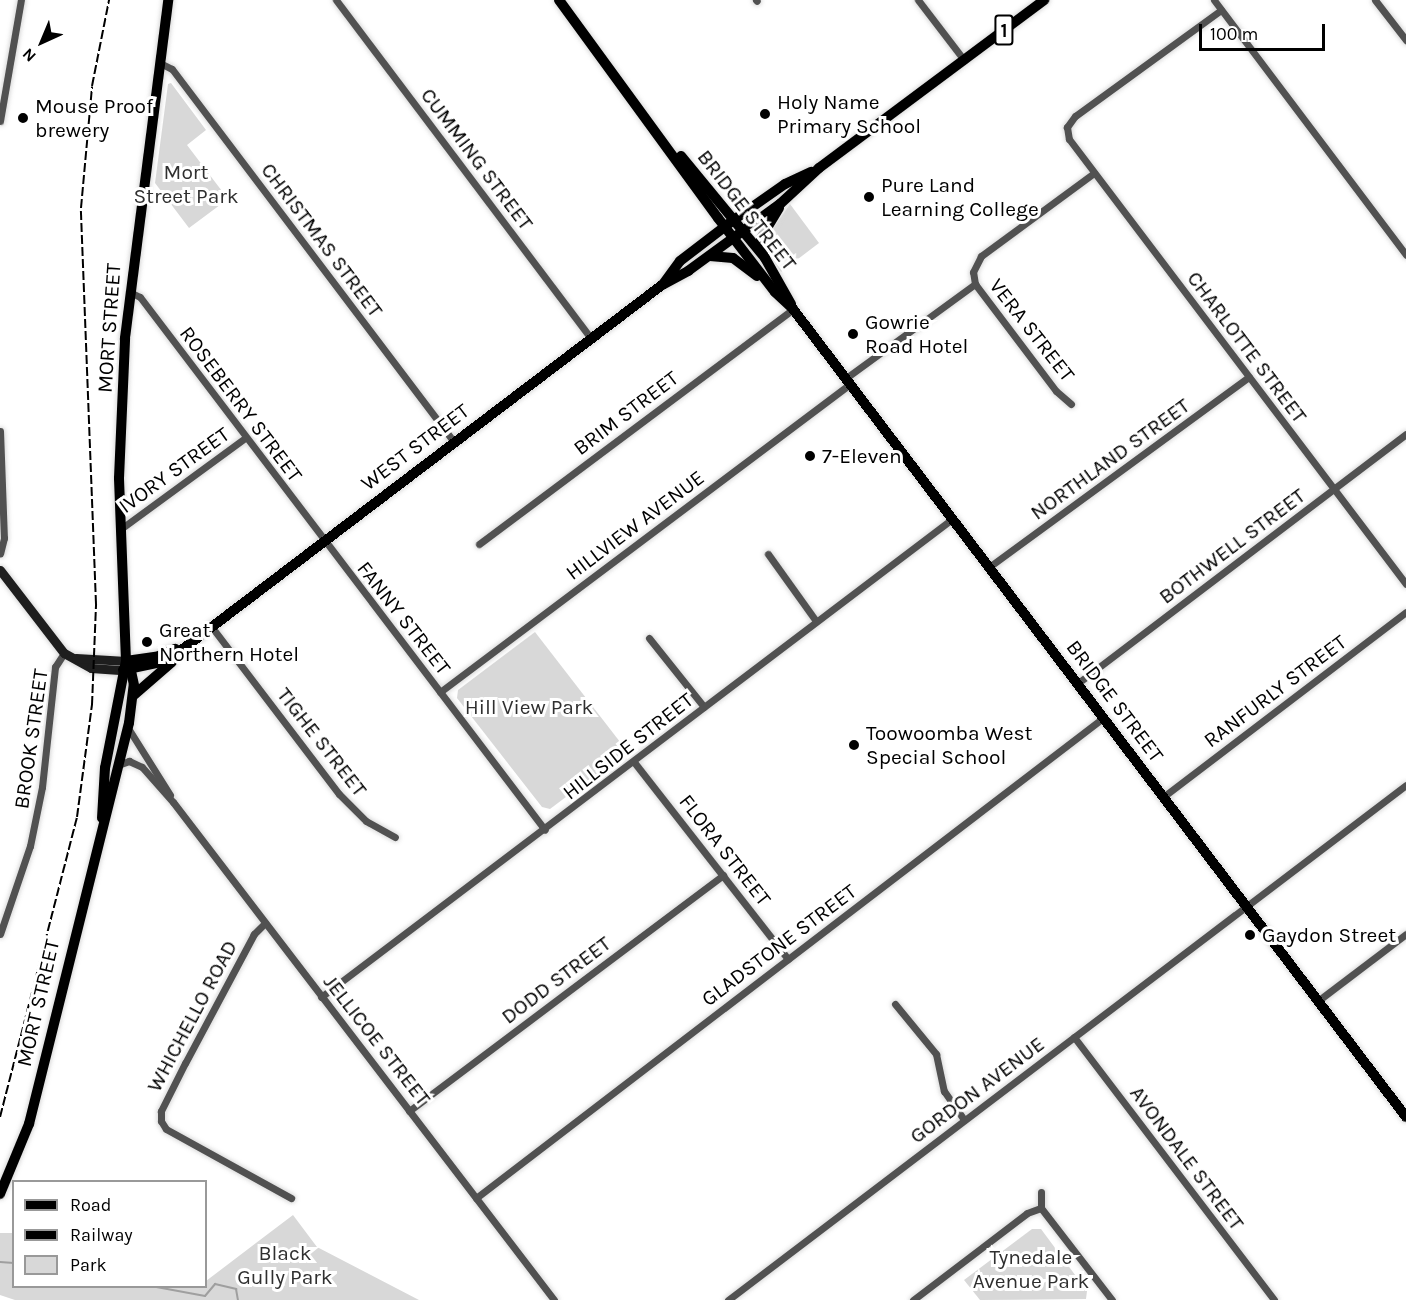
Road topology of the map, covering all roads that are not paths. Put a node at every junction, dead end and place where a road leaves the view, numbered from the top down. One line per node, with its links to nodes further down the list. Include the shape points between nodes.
1 (21, 0): 13 (street)
2 (168, 0): 12 (main road, MORT STREET)
3 (336, 0): 30 (street, CUMMING STREET)
4 (559, 0): 14 (main road, BRIDGE STREET)
5 (918, 0): 11 (street)
6 (1044, 0): 11 (main road, WEST STREET / 1)
7 (1214, 0): 9 (street)
8 (1375, 0): 10 (street)
9 (1221, 10): 16 (street, CHARLOTTE STREET, via 1074,116 1067,127 1069,139); 22 (street)
10 (1406, 40)
11 (964, 60): 15 (main road, WEST STREET)
12 (160, 63): 27 (main road, MORT STREET); 37 (street, CHRISTMAS STREET, via 172,69)
13 (0, 122)
14 (664, 139): 18 (main road, BRIDGE STREET); 19 (main road, BRIDGE STREET)
15 (819, 168): 17 (main road, WEST STREET); 18 (main road, WEST STREET, via 785,184)
16 (1094, 173): 25 (street, VERA STREET, via 981,256 973,272); 31 (street, CHARLOTTE STREET)
17 (794, 193): 20 (main road, WEST STREET); 24 (main road, via 763,234 760,244)
18 (735, 219): 19 (main road, WEST STREET); 20 (main road, BRIDGE STREET)
19 (725, 227): 21 (main road, BRIDGE STREET); 26 (main road, WEST STREET, via 680,261)
20 (743, 230): 21 (main road, WEST STREET); 24 (main road, BRIDGE STREET)
21 (733, 237): 23 (main road, WEST STREET); 28 (main road, BRIDGE STREET)
22 (1406, 255)
23 (708, 256): 26 (main road, WEST STREET); 28 (main road, via 721,254 733,258)
24 (765, 258): 29 (main road, BRIDGE STREET)
25 (975, 284): 32 (street, HILLVIEW AVENUE); 33 (street, VERA STREET, via 1056,391)
26 (662, 285): 30 (main road, WEST STREET)
27 (130, 292): 36 (street, ROSEBERRY STREET, via 141,297); 40 (main road, MORT STREET, via 119,478)
28 (775, 292): 29 (main road, BRIDGE STREET)
29 (793, 309): 32 (main road, BRIDGE STREET); 42 (street, BRIM STREET)
30 (591, 338): 37 (main road, WEST STREET)
31 (1249, 377): 38 (street, CHARLOTTE STREET); 45 (street, NORTHLAND STREET)
32 (848, 381): 39 (main road, BRIDGE STREET); 57 (street, HILLVIEW AVENUE)
33 (1071, 404)
34 (0, 431): 43 (street, via 4,538)
35 (1406, 434): 38 (street, BOTHWELL STREET)
36 (245, 438): 40 (street, IVORY STREET); 41 (street, ROSEBERRY STREET)
37 (454, 442): 41 (main road, WEST STREET)
38 (1334, 489): 47 (street, CHARLOTTE STREET); 56 (street, BOTHWELL STREET)
39 (952, 519): 45 (main road, BRIDGE STREET); 49 (street, HILLSIDE STREET)
40 (122, 528): 55 (main road, MORT STREET)
41 (323, 541): 50 (main road, WEST STREET); 57 (street, FANNY STREET)
42 (479, 544)
43 (0, 554)
44 (768, 554): 49 (street)
45 (989, 567): 56 (main road, BRIDGE STREET)
46 (0, 570): 54 (main road)
47 (1406, 584)
48 (1406, 612): 65 (street, RANFURLY STREET)
49 (816, 621): 59 (street, HILLSIDE STREET)
50 (211, 626): 52 (main road, WEST STREET); 69 (street, TIGHE STREET, via 339,794 366,821)
51 (649, 638): 59 (street)
52 (192, 640): 53 (main road, WEST STREET); 55 (main road, WEST STREET)
53 (181, 650): 55 (main road, WEST STREET, via 167,661); 58 (main road)
54 (67, 655): 55 (main road); 73 (street, BROOK STREET, via 55,667 42,787 30,846)
55 (127, 667): 58 (main road, MORT STREET); 67 (main road, MORT STREET, via 105,768)
56 (1078, 683): 60 (main road, BRIDGE STREET)
57 (440, 692): 68 (street, FANNY STREET)
58 (133, 698): 61 (main road, MORT STREET)
59 (704, 707): 62 (street, HILLSIDE STREET)
60 (1103, 718): 65 (main road, BRIDGE STREET); 75 (street, GLADSTONE STREET)
61 (127, 727): 63 (main road, MORT STREET); 66 (street, JELLICOE STREET)
62 (634, 762): 68 (street, HILLSIDE STREET); 70 (street, FLORA STREET)
63 (116, 767): 66 (street, JELLICOE STREET, via 129,761 142,767); 67 (main road, MORT STREET)
64 (1406, 785): 71 (street)
65 (1163, 797): 71 (main road, BRIDGE STREET)
66 (173, 802): 72 (street, JELLICOE STREET)
67 (102, 818): 84 (main road, MORT STREET, via 29,1124)
68 (545, 830): 76 (street, HILLSIDE STREET)
69 (395, 837)
70 (723, 875): 75 (street, FLORA STREET); 80 (street, DODD STREET)
71 (1245, 905): 77 (main road, BRIDGE STREET); 79 (street, GORDON AVENUE)
72 (265, 923): 76 (street, JELLICOE STREET); 85 (street, WHICHELLO ROAD, via 254,933 207,1021 161,1111 161,1121 166,1129)
73 (0, 934)
74 (1406, 934): 77 (street)
75 (788, 959): 86 (street, GLADSTONE STREET)
76 (321, 997): 80 (street, JELLICOE STREET)
77 (1319, 1000): 81 (main road, BRIDGE STREET)
78 (896, 1004): 82 (street, via 936,1054 944,1092)
79 (1074, 1037): 82 (street, GORDON AVENUE); 92 (street, AVONDALE STREET)
80 (409, 1111): 86 (street, JELLICOE STREET)
81 (1406, 1116)
82 (964, 1120): 90 (street, GORDON AVENUE)
83 (1041, 1192): 87 (street)
84 (0, 1194)
85 (291, 1198)
86 (476, 1198): 89 (street, JELLICOE STREET)
87 (1041, 1208): 88 (street); 91 (street, via 1027,1213)
88 (1109, 1299)
89 (554, 1300)
90 (728, 1300)
91 (913, 1300)
92 (1274, 1300)

